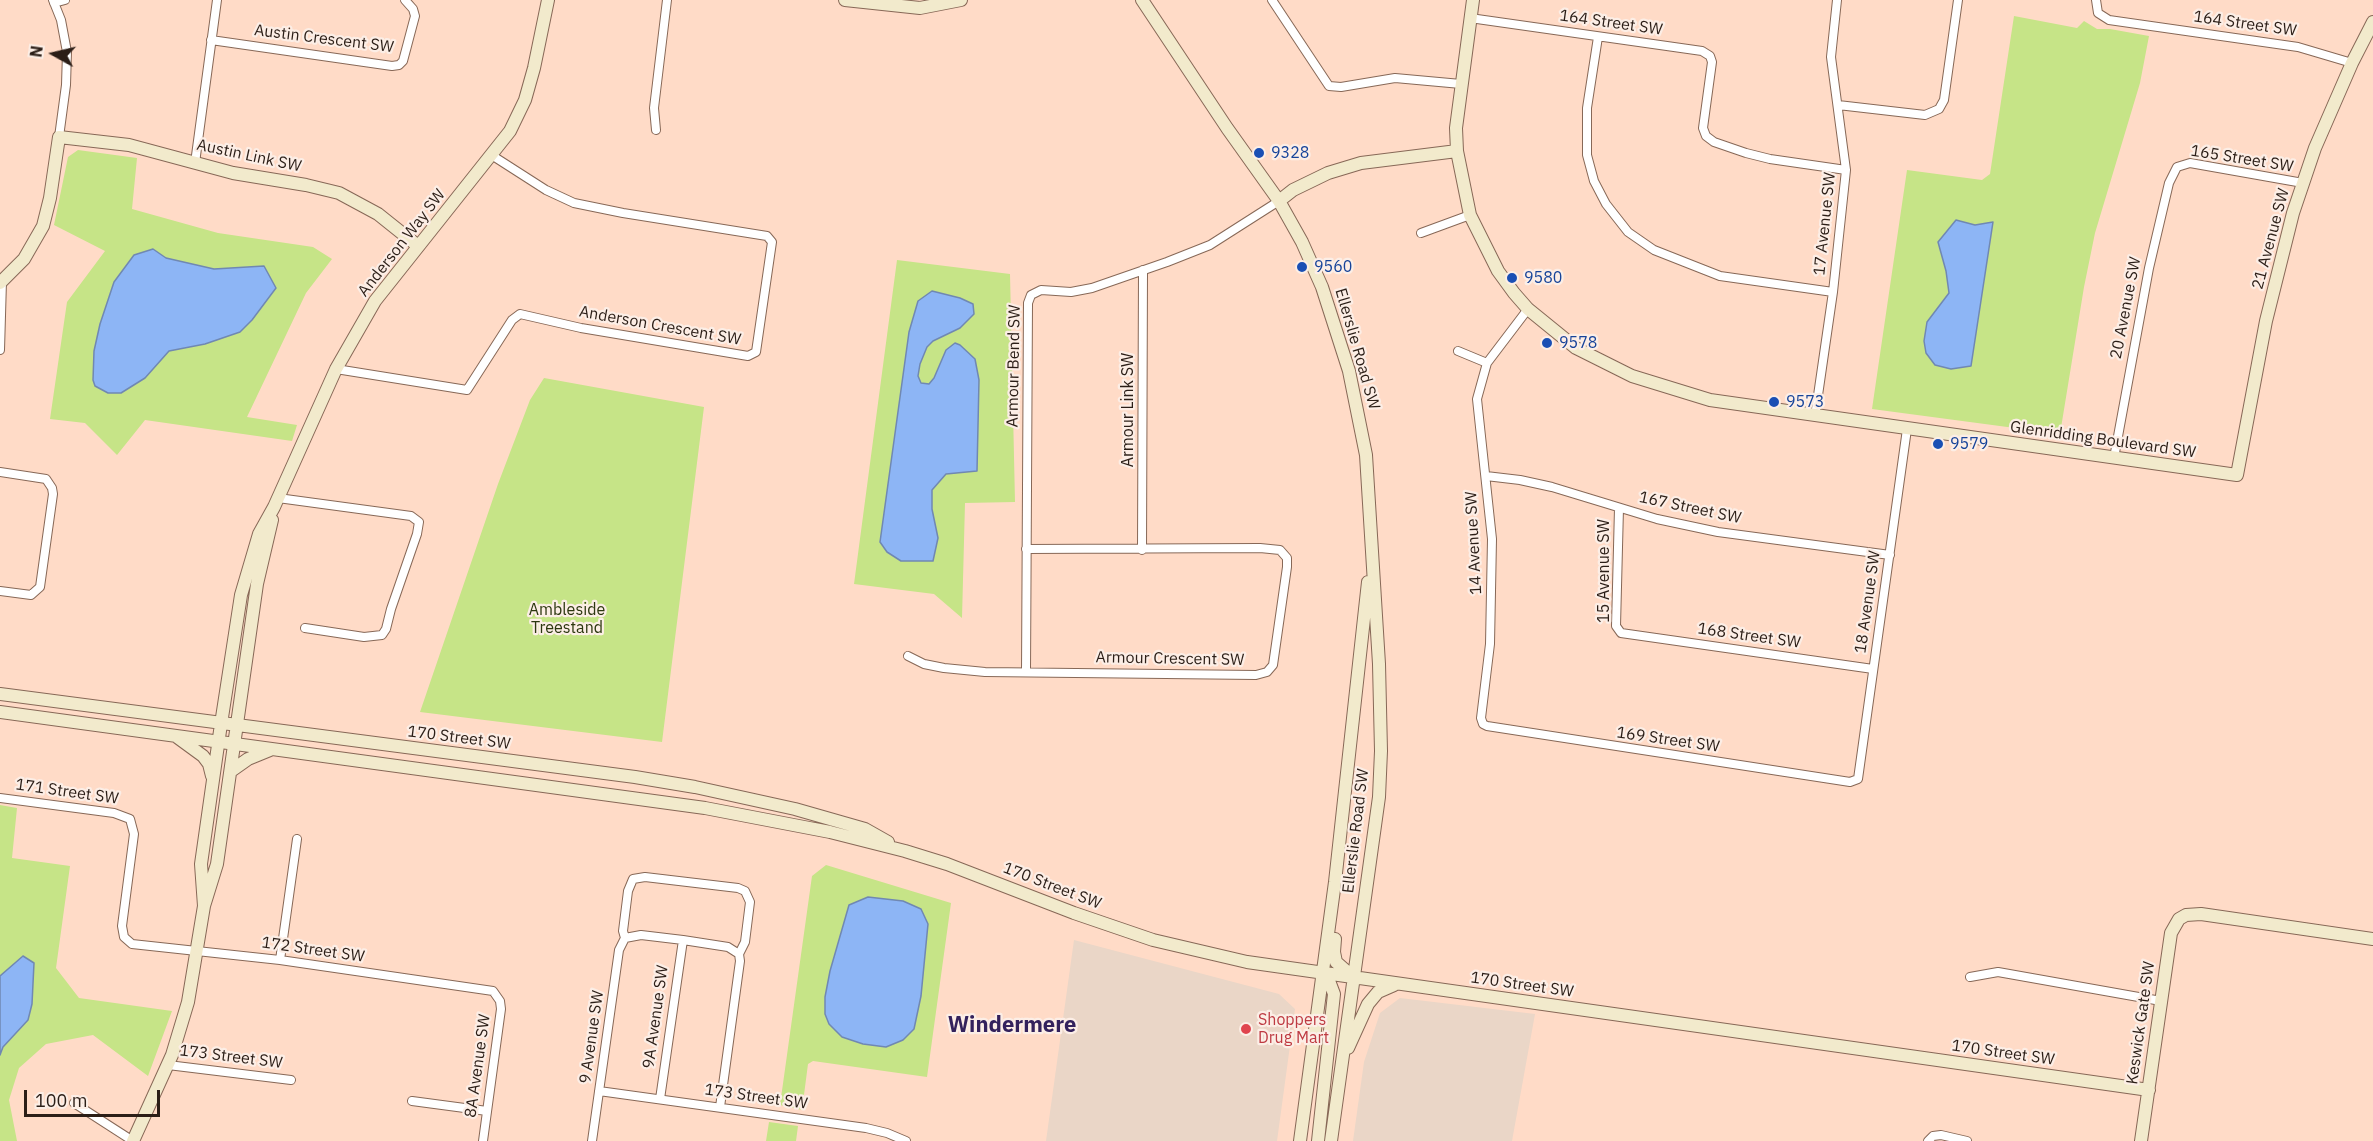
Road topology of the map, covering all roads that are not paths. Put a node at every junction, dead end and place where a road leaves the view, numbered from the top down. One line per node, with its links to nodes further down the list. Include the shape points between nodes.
1 (65, 0): 14 (street)
2 (217, 0): 18 (street)
3 (405, 0): 18 (street, Austin Crescent SW, via 415,16 399,65)
4 (548, 0): 25 (main road, Anderson Way SW, via 525,100)
5 (667, 0): 22 (street, via 654,108)
6 (845, 0): 7 (main road, via 920,8)
7 (961, 0)
8 (1142, 0): 30 (main road, Ellerslie Road SW)
9 (1272, 0): 20 (street, via 1326,82 1334,88 1395,78)
10 (1473, 0): 15 (main road, Glenridding Boulevard SW)
11 (1837, 0): 21 (street, 17 Avenue SW, via 1831,57)
12 (1958, 0): 21 (street, via 1944,100 1939,109 1925,115)
13 (2096, 0): 19 (street, 164 Street SW, via 2098,13 2109,20 2304,48)
14 (54, 1): 23 (street, via 67,51)
15 (1470, 18): 17 (street, 164 Street SW); 20 (main road, Glenridding Boulevard SW)
16 (2373, 22): 19 (main road, 21 Avenue SW)
17 (1598, 37): 28 (street, 164 Street SW, via 1696,50 1710,56 1712,68 1703,128 1714,142 1770,159); 36 (street, via 1587,108 1587,155 1606,204 1628,232 1654,250 1720,276)
18 (212, 40): 26 (street)
19 (2352, 63): 29 (main road, 21 Avenue SW, via 2314,148)
20 (1461, 84): 24 (main road, Glenridding Boulevard SW)
21 (1838, 105): 28 (street, 17 Avenue SW)
22 (656, 130)
23 (59, 137): 26 (main road, Austin Link SW, via 129,145); 35 (main road, via 43,226 24,259)
24 (1457, 151): 30 (main road, via 1361,163 1328,173); 31 (main road, Glenridding Boulevard SW)
25 (493, 156): 33 (main road, Anderson Way SW); 41 (street, Anderson Crescent SW, via 574,203 767,236 772,242 756,352 748,356 520,314 512,320 467,390)
26 (195, 163): 33 (main road, Austin Link SW, via 339,193 378,214)
27 (2177, 167): 29 (street, 165 Street SW, via 2190,163); 44 (street, 20 Avenue SW, via 2169,183 2149,268)
28 (1846, 170): 36 (street, 17 Avenue SW)
29 (2303, 183): 47 (main road, 21 Avenue SW, via 2275,282)
30 (1278, 201): 34 (street, Armour Bend SW, via 1210,245); 50 (main road, Ellerslie Road SW, via 1322,287 1349,371 1366,455)
31 (1470, 215): 32 (street); 37 (main road, Glenridding Boulevard SW, via 1498,271)
32 (1421, 233)
33 (418, 246): 41 (main road, Anderson Way SW, via 375,301)
34 (1143, 270): 51 (street, Armour Bend SW, via 1092,288 1071,292 1041,290 1031,295); 52 (street, Armour Link SW)
35 (1, 282): 38 (street)
36 (1833, 292): 42 (street, 17 Avenue SW)
37 (1528, 309): 40 (street, 14 Avenue SW); 42 (main road, Glenridding Boulevard SW, via 1576,348 1632,376 1710,400)
38 (0, 350)
39 (1458, 351): 40 (street)
40 (1487, 363): 46 (street, 14 Avenue SW, via 1477,399)
41 (336, 369): 48 (main road, Anderson Way SW)
42 (1815, 416): 43 (main road, Glenridding Boulevard SW)
43 (1907, 429): 44 (main road, Glenridding Boulevard SW); 53 (street, 18 Avenue SW)
44 (2114, 458): 47 (main road, Glenridding Boulevard SW)
45 (0, 472): 54 (street, via 46,480 54,494 40,587 31,595)
46 (1486, 476): 49 (street, 167 Street SW, via 1552,487); 63 (street, 14 Avenue SW, via 1492,600)
47 (2237, 476)
48 (276, 502): 55 (street, via 411,516 418,522 382,635 364,637); 62 (main road, Anderson Way SW, via 259,534 246,574); 64 (main road, Anderson Way SW, via 257,584)
49 (1619, 508): 53 (street, 167 Street SW, via 1718,532); 56 (street, 15 Avenue SW, via 1616,626)
50 (1372, 544): 69 (main road, Ellerslie Road SW); 85 (main road, Ellerslie Road SW, via 1382,752)
51 (1026, 549): 52 (street, Armour Crescent SW); 59 (street, Armour Bend SW)
52 (1142, 550): 59 (street, Armour Crescent SW, via 1280,550 1287,558 1287,567 1276,656 1267,672)
53 (1890, 555): 58 (street, 18 Avenue SW)
54 (0, 591)
55 (305, 628)
56 (1621, 633): 58 (street, 168 Street SW)
57 (908, 656): 59 (street, Armour Crescent SW, via 944,668)
58 (1873, 669): 72 (street, 18 Avenue SW)
59 (1026, 672)
60 (0, 694): 62 (main road, 170 Street SW)
61 (0, 712): 65 (main road, 170 Street SW)
62 (221, 724): 64 (main road, 170 Street SW); 66 (main road, Anderson Way SW)
63 (1483, 724): 72 (street, 169 Street SW)
64 (238, 726): 67 (main road, Anderson Way SW); 75 (main road, 170 Street SW, via 705,789 794,808 865,830)
65 (174, 735): 66 (main road, 170 Street SW); 71 (main road, via 203,756)
66 (219, 742): 67 (main road, 170 Street SW); 71 (main road, Anderson Way SW)
67 (235, 744): 68 (main road, 170 Street SW); 70 (main road, Anderson Way SW)
68 (272, 749): 70 (main road); 75 (main road, 170 Street SW, via 705,808)
69 (1348, 768): 84 (main road, Ellerslie Road SW); 85 (main road, via 1352,798 1334,952 1336,962)
70 (231, 771): 76 (main road, Anderson Way SW, via 217,864)
71 (213, 780): 76 (main road, Anderson Way SW, via 201,864)
72 (1854, 780)
73 (0, 798): 77 (street, 171 Street SW, via 114,813 130,819 134,834 122,926)
74 (297, 838): 83 (street)
75 (905, 850): 84 (main road, 170 Street SW, via 1161,942 1222,957)
76 (204, 906): 81 (main road)
77 (124, 938): 81 (street, 172 Street SW, via 137,945)
78 (625, 938): 80 (street, via 641,935); 82 (street, 9 Avenue SW, via 628,891 633,879 645,877 738,888 745,891 750,902 745,942); 94 (street, 9 Avenue SW)
79 (2373, 939): 89 (main road, Keswick Gate SW, via 2186,915 2171,933)
80 (682, 940): 82 (street, via 728,947); 95 (street, 9A Avenue SW)
81 (197, 952): 83 (street, 172 Street SW); 91 (main road, via 188,1002)
82 (739, 954): 98 (street)
83 (280, 960): 88 (street, 172 Street SW, via 488,990)
84 (1323, 973): 85 (main road, 170 Street SW); 104 (main road, Ellerslie Road SW); 105 (main road, via 1334,994)
85 (1354, 977): 87 (main road, 170 Street SW); 90 (main road, Ellerslie Road SW)
86 (1970, 977): 89 (street, via 1998,972)
87 (1405, 985): 90 (main road, via 1378,992 1365,1010); 93 (main road, 170 Street SW)
88 (497, 995): 99 (street, 8A Avenue SW, via 501,1009)
89 (2161, 1001): 93 (main road, Keswick Gate SW)
90 (1342, 1062): 106 (main road, Ellerslie Road SW)
91 (168, 1065): 92 (street, 173 Street SW); 100 (main road)
92 (291, 1080)
93 (2149, 1090): 109 (main road, Keswick Gate SW)
94 (599, 1091): 95 (street, 173 Street SW); 102 (street, 9 Avenue SW)
95 (660, 1099): 98 (street, 173 Street SW)
96 (412, 1101): 99 (street)
97 (74, 1103): 100 (street)
98 (720, 1107): 103 (street, 173 Street SW, via 866,1128)
99 (487, 1111): 101 (street, 8A Avenue SW)
100 (133, 1141)
101 (483, 1141)
102 (592, 1141)
103 (906, 1141)
104 (1300, 1141)
105 (1318, 1141)
106 (1331, 1141)
107 (1928, 1141): 108 (street, via 1941,1135)
108 (1967, 1141)
109 (2141, 1141)

